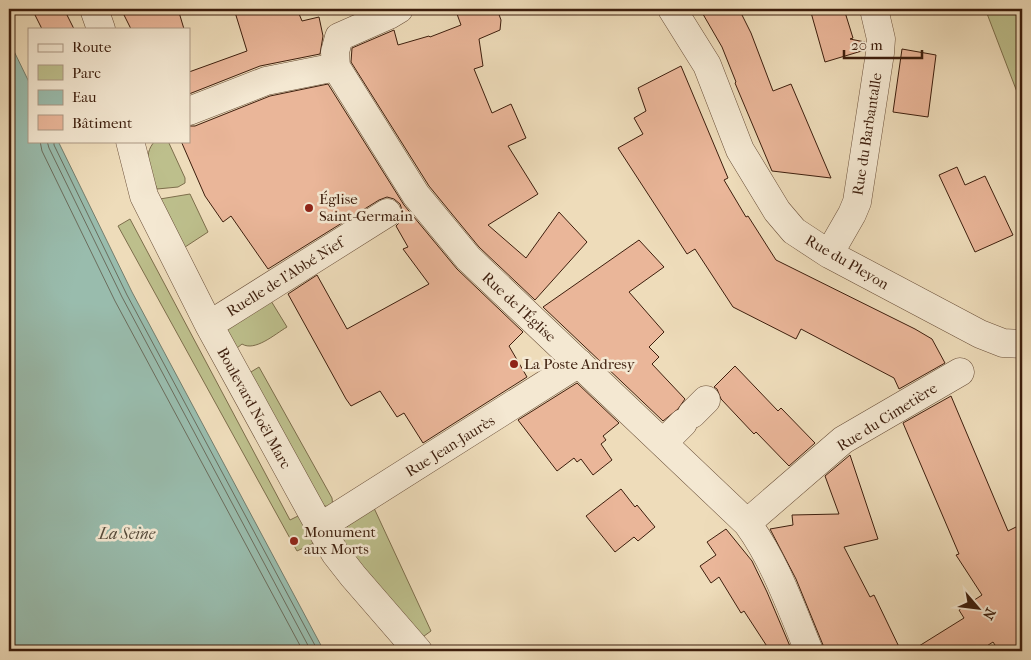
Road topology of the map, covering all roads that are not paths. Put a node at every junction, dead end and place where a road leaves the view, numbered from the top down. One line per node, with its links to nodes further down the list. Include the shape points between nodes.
1 (94, 9): 5 (street)
2 (399, 9): 6 (street, via 339,36 334,52)
3 (672, 9): 10 (street, Rue du Pleyon, via 707,65 740,150 756,179 794,231)
4 (874, 9): 10 (street, Rue du Barbantalle, via 880,53 860,190 852,214)
5 (101, 28)
6 (336, 68): 7 (street, via 266,81); 13 (street, Rue de l'Église, via 427,209 468,258)
7 (190, 111)
8 (130, 142): 11 (street, Boulevard Noël Marc, via 144,196)
9 (387, 213): 11 (street, Ruelle de l'Abbé Nief)
10 (829, 254): 12 (street, Rue du Pleyon, via 980,334)
11 (209, 325): 17 (street, Boulevard Noël Marc)
12 (1013, 344): 16 (street, Rue du Cimetière, via 970,364 843,440)
13 (579, 363): 15 (street, Rue de l'Église); 17 (street, Rue Jean-Jaurès)
14 (694, 412): 15 (street)
15 (662, 443): 16 (street, Rue de l'Église)
16 (747, 523): 19 (street, Rue de l'Église, via 769,558)
17 (320, 527): 18 (street, Boulevard Noël Marc, via 353,576)
18 (418, 651)
19 (809, 651)

